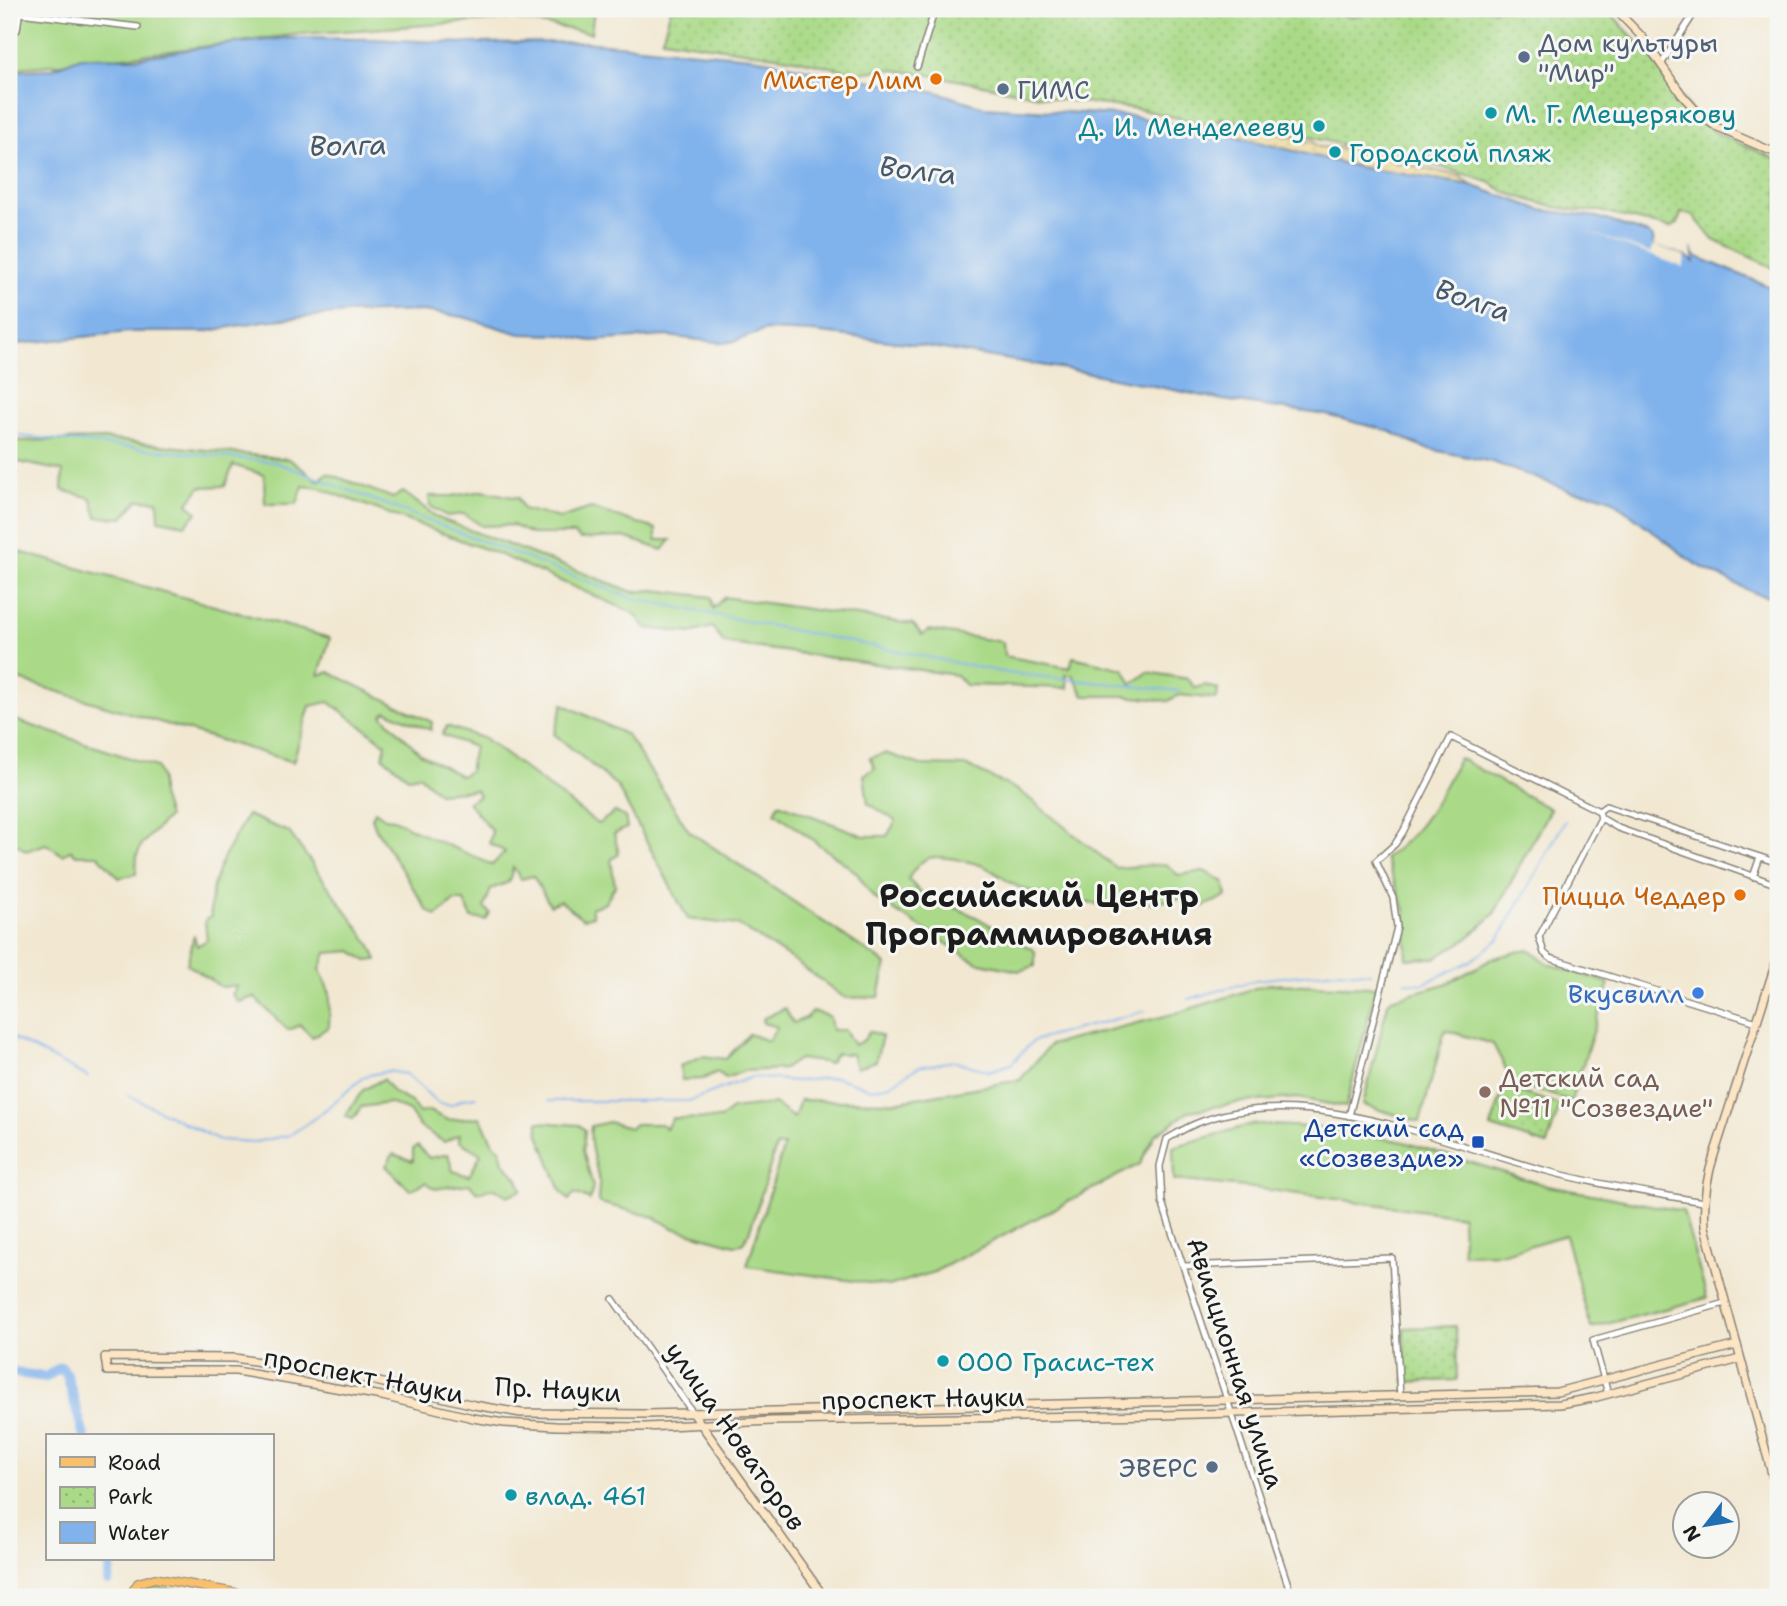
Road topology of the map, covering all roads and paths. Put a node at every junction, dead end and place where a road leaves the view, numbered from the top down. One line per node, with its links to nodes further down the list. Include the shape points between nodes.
1 (935, 9): 10 (street)
2 (1350, 9): 3 (street)
3 (1366, 9)
4 (1615, 9): 9 (street)
5 (1697, 9): 9 (street)
6 (20, 11): 7 (street); 8 (street, via 17,30)
7 (138, 27)
8 (9, 30)
9 (1662, 63): 11 (street, via 1687,101 1708,122)
10 (917, 67)
11 (1778, 154)
12 (1600, 815): 13 (street, via 1606,806); 15 (street, via 1618,828); 18 (street, via 1539,937 1544,953); 19 (street, via 1451,737 1403,832 1376,861 1393,898 1397,927)
13 (1760, 857): 14 (street); 15 (street)
14 (1778, 863)
15 (1753, 877): 16 (street)
16 (1778, 885)
17 (1778, 956): 18 (street)
18 (1757, 1022): 20 (street)
19 (1349, 1116): 20 (street, via 1549,1172); 21 (street, Авиационная улица, via 1290,1109 1237,1112 1195,1124 1167,1139 1160,1166 1162,1202)
20 (1703, 1202): 23 (street, via 1705,1227)
21 (1184, 1266): 30 (street, via 1392,1258); 31 (street, Авиационная улица)
22 (613, 1299): 33 (street, улица Новаторов)
23 (1726, 1303): 24 (street); 27 (street, via 1592,1340)
24 (1737, 1345): 25 (street); 27 (street, проспект Науки)
25 (1741, 1359): 29 (street, проспект Науки); 36 (street)
26 (107, 1371): 28 (street, Пр. Науки, via 105,1357 235,1358); 32 (street, проспект Науки, via 236,1371)
27 (1604, 1380): 29 (street); 30 (street, проспект Науки, via 1558,1392)
28 (411, 1391): 32 (street); 33 (street, Пр. Науки, via 521,1413)
29 (1608, 1394): 34 (street, проспект Науки, via 1560,1404)
30 (1400, 1396): 31 (street, проспект Науки)
31 (1228, 1399): 33 (street, проспект Науки); 34 (street, Авиационная улица)
32 (408, 1402): 35 (street, проспект Науки, via 504,1423)
33 (693, 1413): 35 (street, улица Новаторов)
34 (1232, 1413): 35 (street, проспект Науки); 43 (street, Авиационная улица)
35 (702, 1425): 42 (street, улица Новаторов)
36 (1776, 1483): 37 (street)
37 (1778, 1496)
38 (209, 1587): 39 (main road, via 155,1578 133,1588); 40 (main road); 41 (main road)
39 (129, 1597)
40 (222, 1597)
41 (258, 1597)
42 (824, 1597)
43 (1292, 1597)

